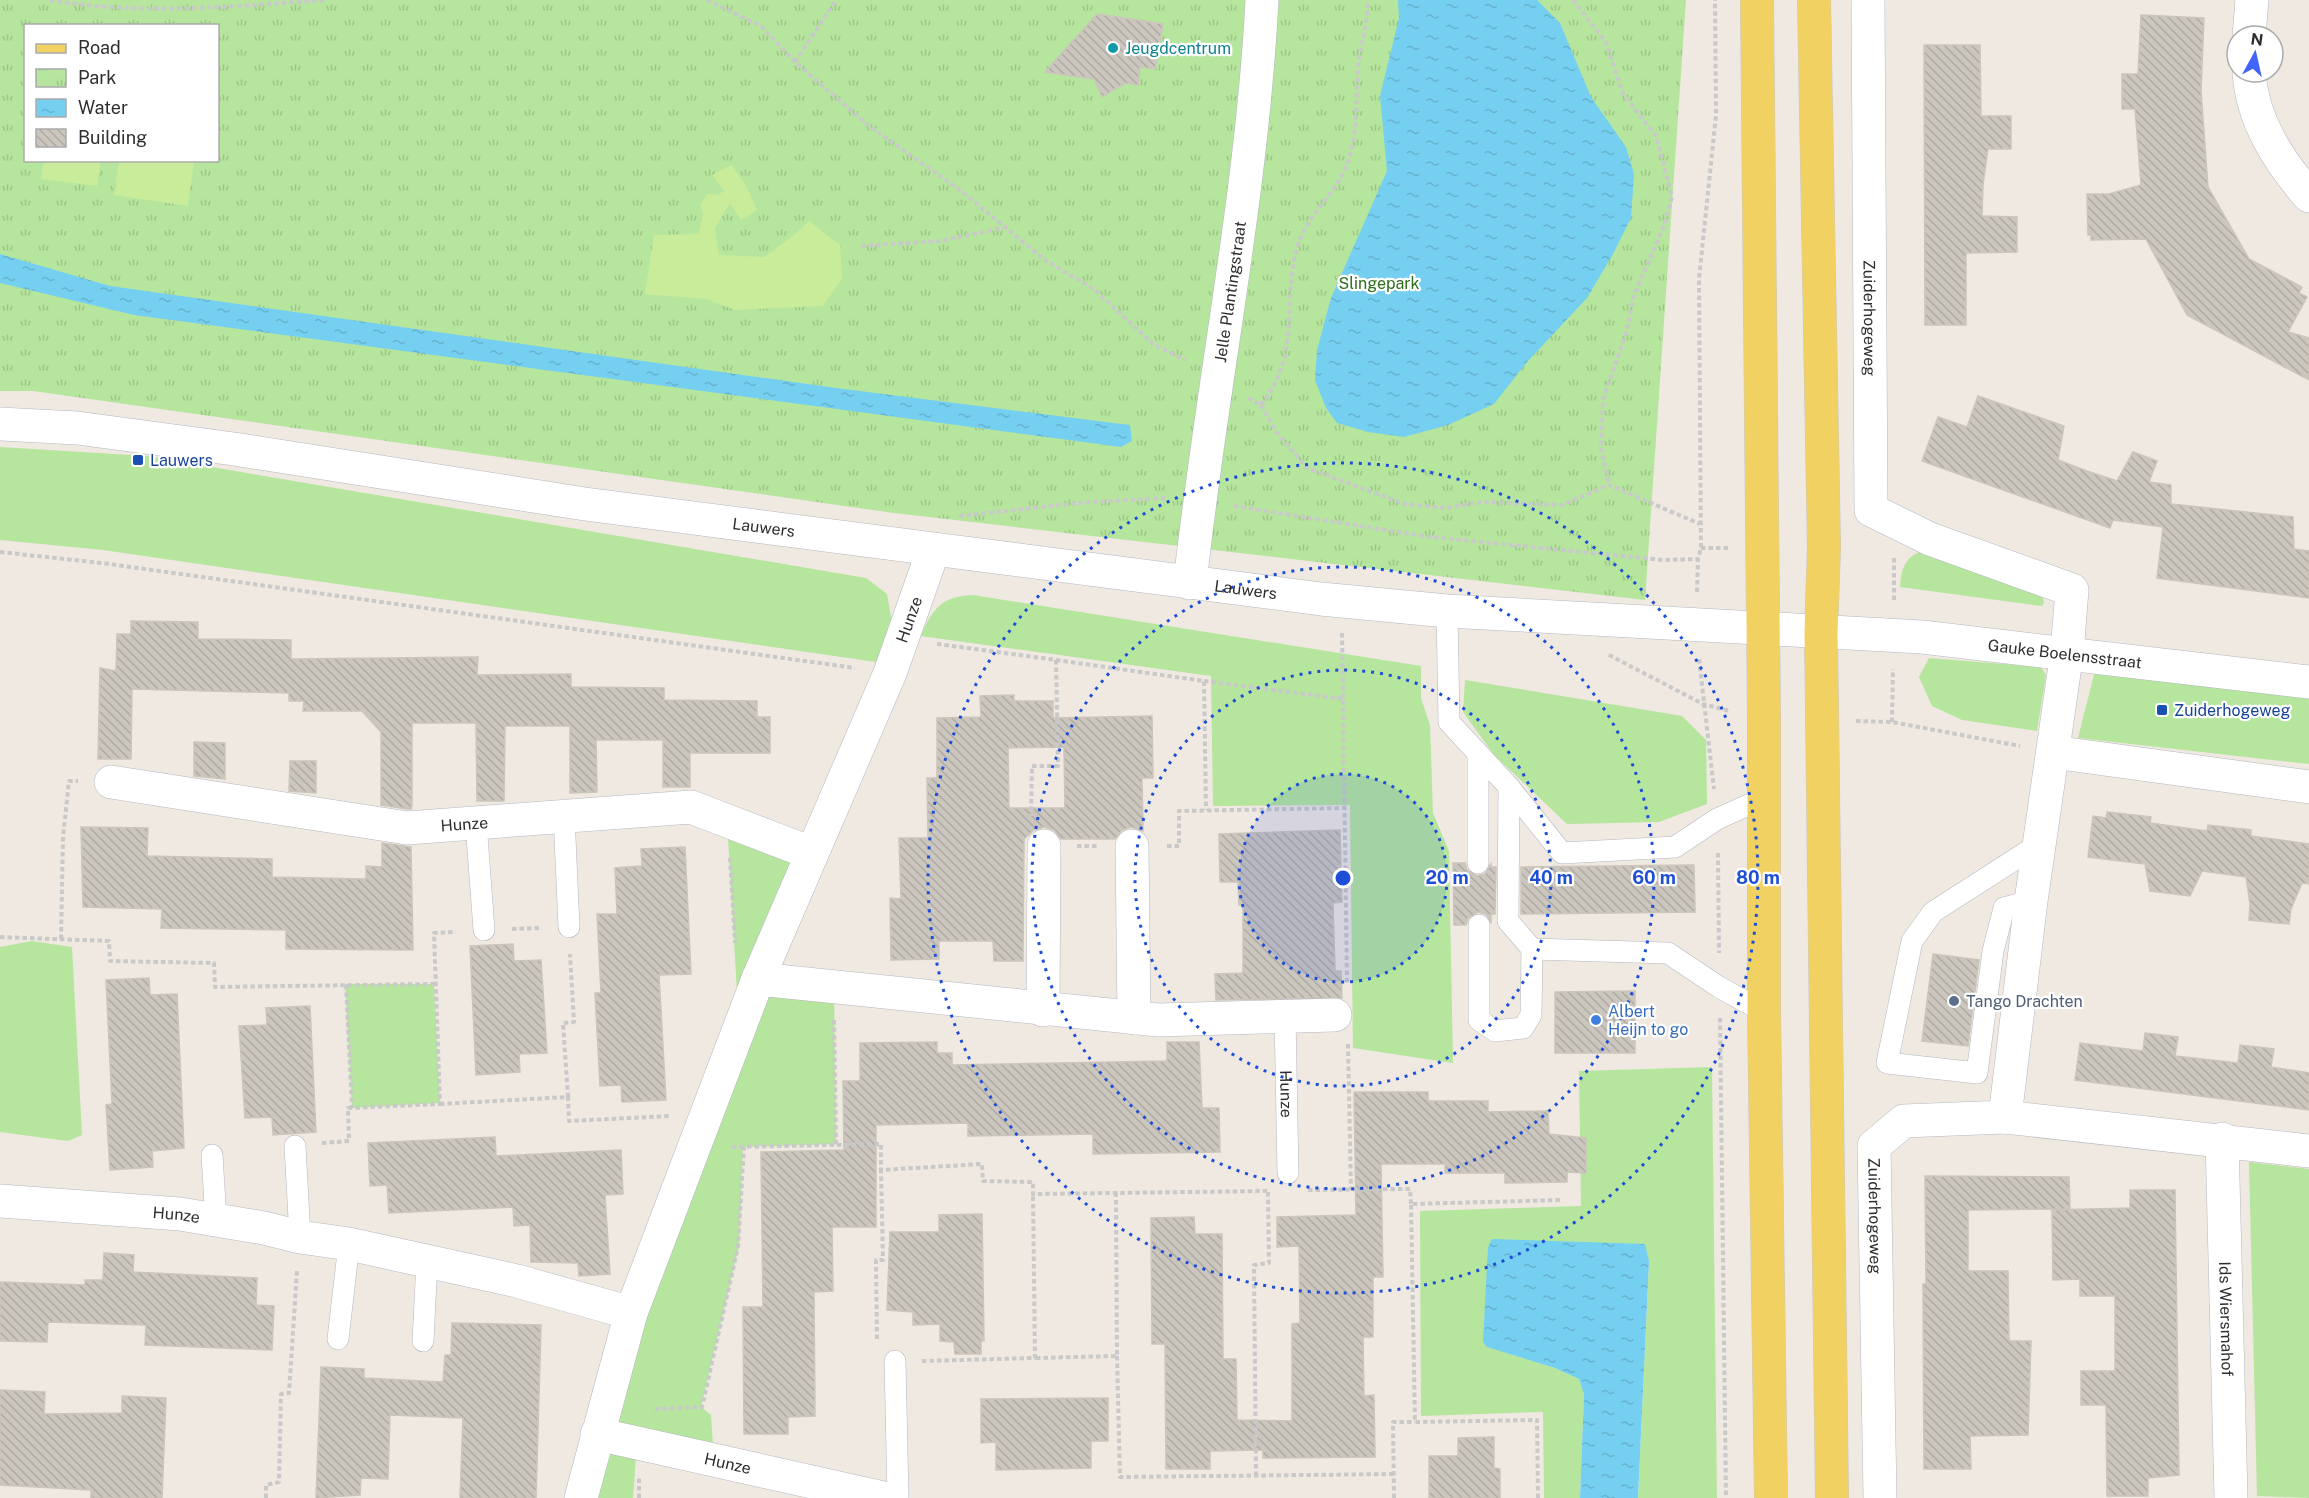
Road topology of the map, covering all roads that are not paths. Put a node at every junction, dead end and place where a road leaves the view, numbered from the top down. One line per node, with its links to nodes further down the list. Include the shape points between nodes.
1 (1262, 0): 12 (street, Jelle Plantingstraat, via 1258,65)
2 (1757, 0): 14 (main road)
3 (1814, 0): 15 (main road, via 1824,548)
4 (1868, 0): 5 (lane, Zuiderhogeweg); 16 (street, Zuiderhogeweg, via 1871,510 1930,539 2072,590)
5 (1873, 0)
6 (2252, 0): 7 (street)
7 (2250, 24)
8 (2251, 84): 9 (street, via 2255,110 2271,146)
9 (2309, 196)
10 (0, 424): 11 (street, Lauwers, via 77,428 234,449 585,504)
11 (933, 551): 12 (street, Lauwers); 29 (street, Hunze, via 890,673)
12 (1190, 583): 13 (street, Lauwers)
13 (1447, 611): 14 (street, Lauwers); 19 (lane, via 1449,722)
14 (1763, 629): 15 (street); 23 (main road)
15 (1821, 632): 16 (street, Gauke Boelensstraat, via 1922,637); 62 (main road)
16 (2067, 652): 17 (street, Gauke Boelensstraat); 18 (street, Zuiderhogeweg)
17 (2309, 682)
18 (2053, 752): 22 (street); 26 (street, Zuiderhogeweg)
19 (1478, 754): 21 (lane); 30 (lane)
20 (111, 782): 25 (street, Hunze, via 407,828)
21 (1509, 787): 23 (lane, via 1562,853 1675,847 1718,819); 35 (lane, via 1508,921)
22 (2309, 787)
23 (1764, 798): 38 (main road)
24 (564, 815): 25 (street, Hunze); 29 (street, Hunze, via 691,807); 33 (lane)
25 (476, 823): 34 (lane)
26 (2039, 843): 31 (street, Zuiderhogeweg); 31 (lane, via 1933,912 1912,940 1887,1063 1977,1073 1993,951 2004,908)
27 (1044, 846): 37 (street)
28 (1132, 846): 41 (street)
29 (811, 853): 36 (street, Hunze)
30 (1478, 863)
31 (2031, 901): 42 (street, Zuiderhogeweg)
32 (1479, 925): 35 (lane, via 1479,1020 1495,1031 1523,1028 1531,1015)
33 (569, 927)
34 (484, 930)
35 (1532, 949): 38 (lane, via 1668,953)
36 (758, 979): 37 (street); 53 (street, Hunze)
37 (1043, 1010): 41 (street)
38 (1764, 1012): 61 (main road)
39 (1344, 1014): 40 (street)
40 (1285, 1016): 41 (street); 47 (lane, Hunze)
41 (1134, 1018)
42 (2005, 1117): 43 (street); 63 (street, Zuiderhogeweg, via 1904,1121 1874,1146)
43 (2222, 1139): 45 (street); 64 (street, Ids Wiersmahof)
44 (295, 1146): 50 (lane)
45 (2309, 1150)
46 (212, 1155): 49 (lane)
47 (1288, 1173)
48 (0, 1201): 49 (street, Hunze)
49 (216, 1220): 50 (street, Hunze)
50 (300, 1237): 51 (street, Hunze)
51 (349, 1244): 52 (street, Hunze); 54 (lane)
52 (427, 1261): 53 (street, Hunze, via 518,1281); 55 (lane)
53 (631, 1313): 57 (street, Hunze)
54 (338, 1339)
55 (423, 1341)
56 (895, 1361): 60 (lane)
57 (597, 1434): 58 (street, Hunze); 59 (street, Hunze)
58 (866, 1496)
59 (581, 1498)
60 (898, 1498)
61 (1771, 1498)
62 (1832, 1498)
63 (1880, 1498)
64 (2231, 1498)

